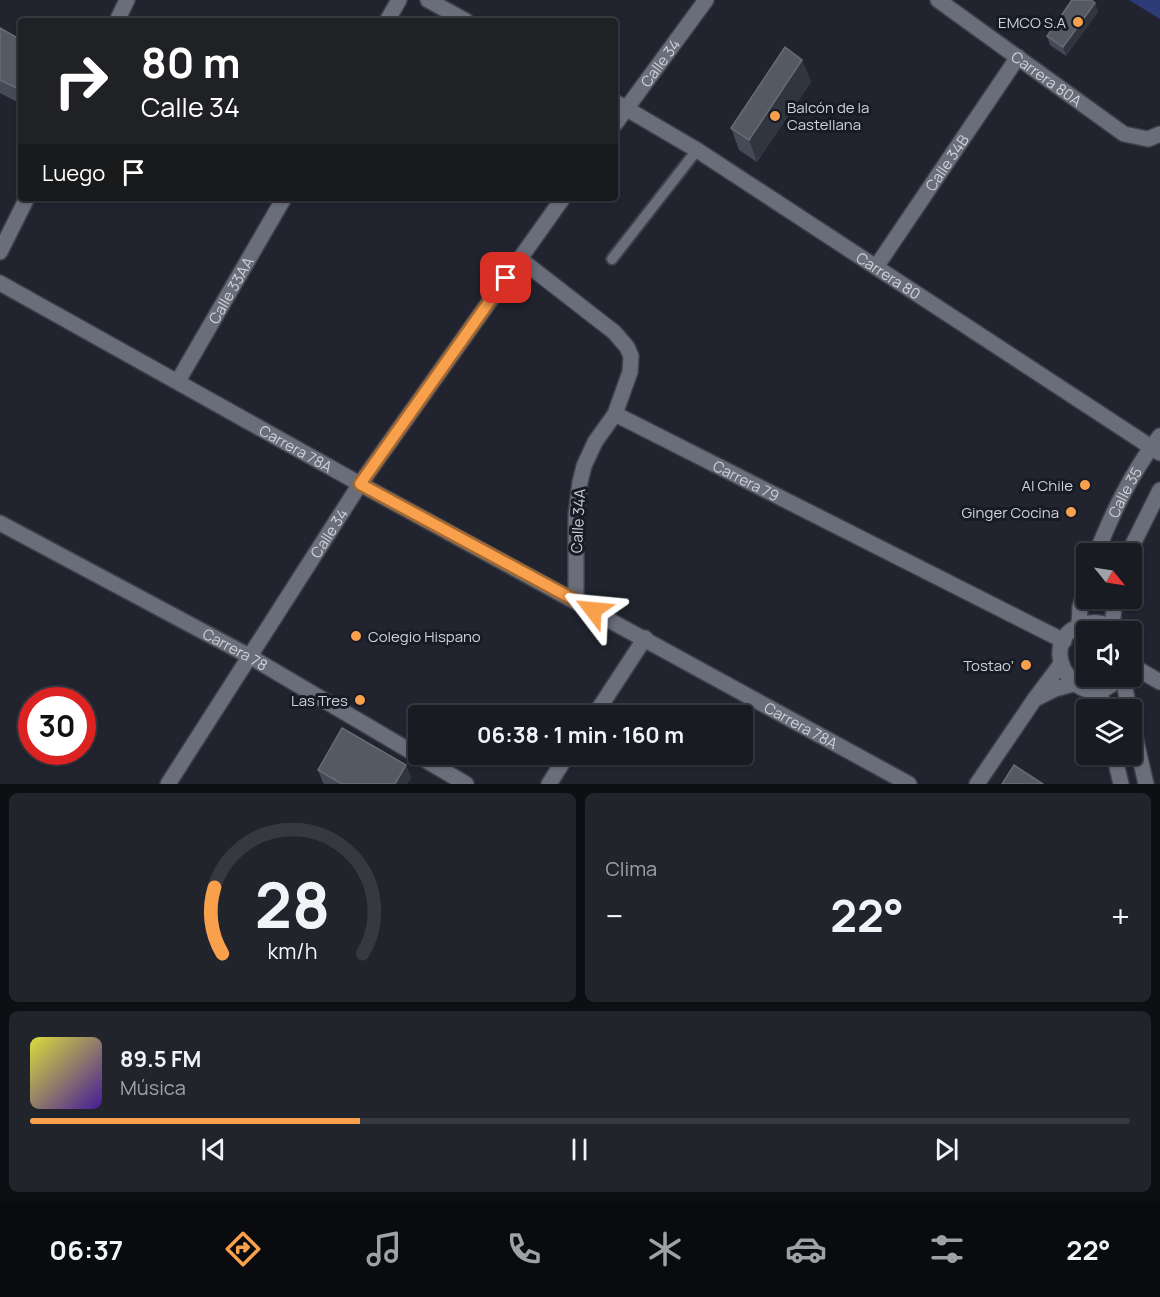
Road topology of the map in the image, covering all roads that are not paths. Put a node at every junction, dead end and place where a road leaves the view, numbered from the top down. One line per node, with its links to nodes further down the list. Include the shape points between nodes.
1 (127, 0): 6 (street)
2 (399, 0): 7 (street)
3 (428, 0): 8 (street)
4 (706, 0): 10 (street, Calle 34)
5 (938, 0): 9 (street, Carrera 80A)
6 (118, 18)
7 (389, 18)
8 (461, 18)
9 (1018, 57): 11 (street, Carrera 80A, via 1124,134 1148,139); 19 (street, Calle 34B)
10 (620, 105): 12 (street, Carrera 80)
11 (1160, 134)
12 (698, 150): 18 (lane); 19 (street, Carrera 80)
13 (26, 201): 16 (street)
14 (282, 201): 21 (street, Calle 33AA)
15 (561, 201): 17 (street, Calle 34)
16 (0, 252)
17 (520, 259): 22 (street, via 627,347 630,372); 24 (street, Calle 34)
18 (612, 259)
19 (876, 267): 23 (street, Carrera 80)
20 (0, 283): 21 (street, Carrera 78A)
21 (178, 381): 24 (street, Carrera 78A)
22 (615, 414): 29 (street, Calle 34A, via 595,442 580,482); 32 (street, Carrera 79)
23 (1157, 445): 27 (street, Calle 35, via 1133,476)
24 (360, 484): 29 (street, Carrera 78A); 33 (street, Calle 34)
25 (1160, 490): 28 (street, Calle 35)
26 (0, 523): 33 (street, Carrera 78)
27 (1101, 543)
28 (1134, 543)
29 (576, 601): 31 (street, Carrera 78A)
30 (1076, 628): 32 (street)
31 (645, 639): 42 (street); 49 (street, Carrera 78A)
32 (1064, 641): 34 (street)
33 (249, 656): 46 (street, Calle 34); 47 (street, Carrera 78)
34 (1061, 664): 37 (street); 41 (street)
35 (1142, 671): 36 (street)
36 (1160, 682)
37 (1073, 684): 39 (street); 41 (street)
38 (1109, 687): 39 (street)
39 (1100, 690): 40 (street)
40 (1102, 699)
41 (1034, 700): 50 (street)
42 (601, 705)
43 (561, 765): 48 (street)
44 (1117, 765): 51 (street)
45 (1142, 765): 52 (street)
46 (168, 784)
47 (466, 784)
48 (549, 784)
49 (909, 784)
50 (977, 784)
51 (1121, 784)
52 (1146, 784)

